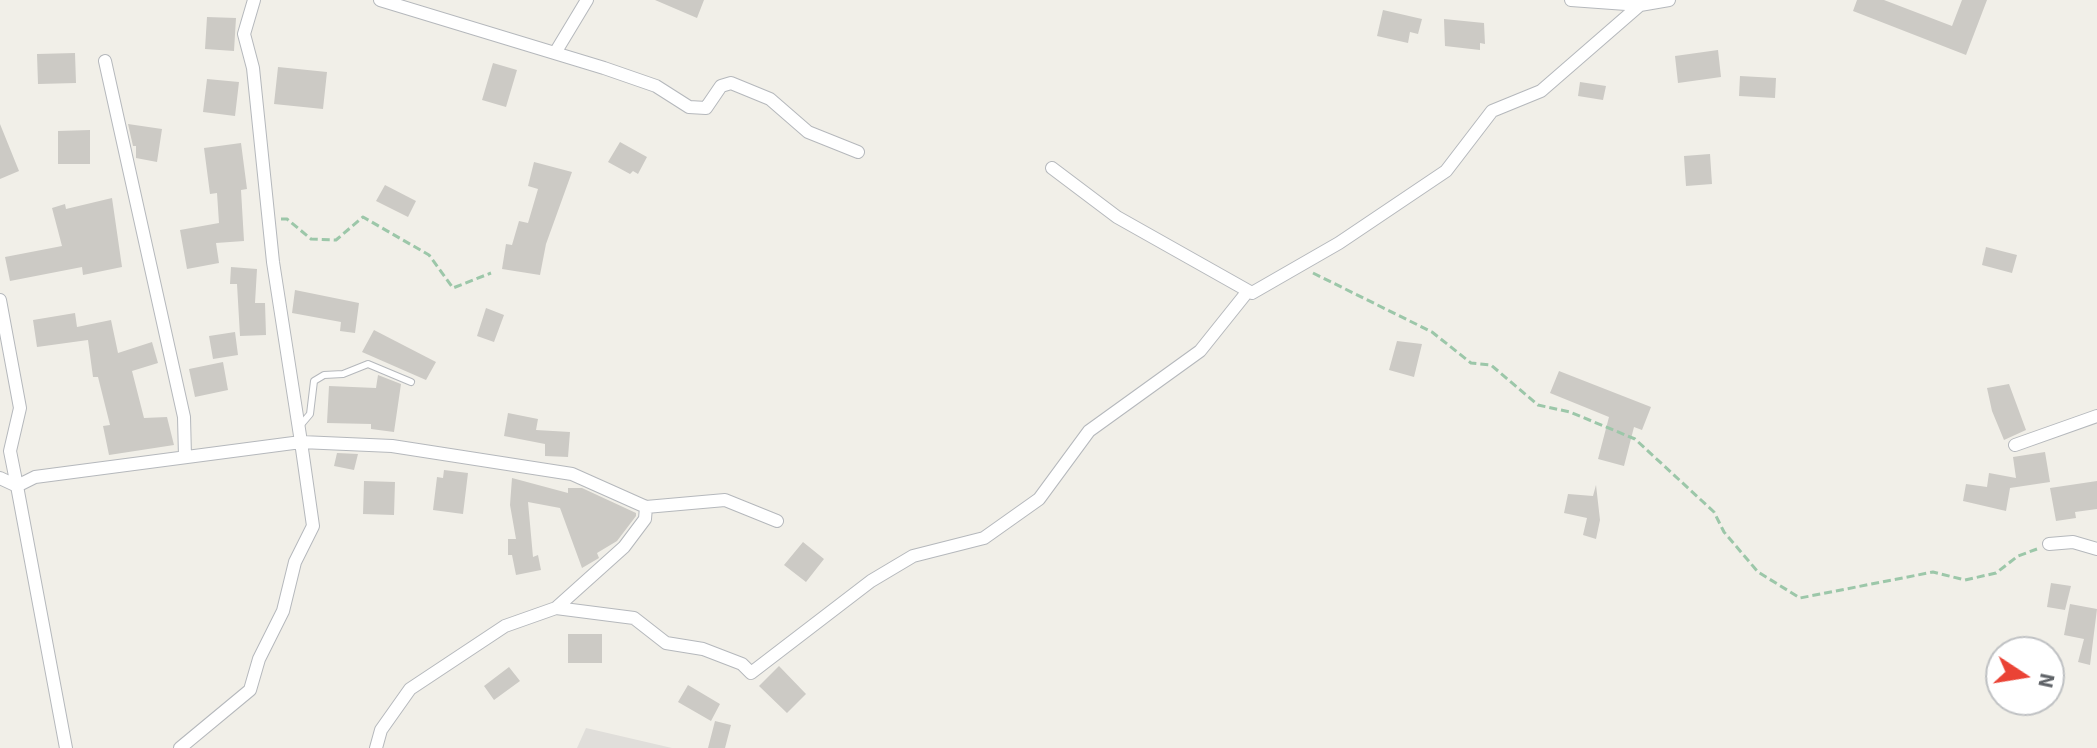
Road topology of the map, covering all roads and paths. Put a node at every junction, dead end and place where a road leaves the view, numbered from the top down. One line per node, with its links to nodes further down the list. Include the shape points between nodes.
1 (254, 0): 11 (street, via 244,34 253,68)
2 (380, 0): 7 (street)
3 (587, 0): 7 (street)
4 (1571, 0): 6 (street)
5 (1669, 0): 6 (street)
6 (1640, 5): 12 (street, via 1541,91 1492,111 1446,171)
7 (555, 53): 9 (street, via 656,86 689,107 706,108 721,86 731,83 770,99 808,132)
8 (105, 61): 21 (street, via 184,417)
9 (858, 152)
10 (1052, 168): 14 (street, via 1117,217)
11 (269, 219): 13 (path, via 287,219 311,239 336,240 363,217 429,255 453,288); 18 (street)
12 (1298, 266): 14 (street); 26 (path, via 1432,332 1471,363 1491,365 1538,405 1635,439 1714,512 1758,572 1800,598 1933,572 1965,580 1980,577)
13 (491, 273)
14 (1248, 291): 28 (street, via 1200,351 1089,431 1039,499 984,538 913,556 871,581 751,673 742,664 703,649 666,643 634,618)
15 (0, 300): 23 (street, via 19,392 10,451)
16 (411, 382): 18 (lane, via 368,364 317,377 310,414)
17 (2097, 416): 20 (street)
18 (299, 427): 19 (street)
19 (301, 442): 21 (street); 24 (street, via 392,446 572,474); 30 (street, via 313,526 295,562 283,611 250,690)
20 (2015, 445)
21 (185, 457): 23 (street, via 35,477)
22 (0, 478): 23 (street)
23 (17, 486): 29 (street)
24 (646, 507): 25 (street, via 725,500); 28 (street, via 645,519 624,547)
25 (777, 521)
26 (2049, 544): 27 (street, via 2073,542)
27 (2097, 549)
28 (556, 608): 31 (street, via 505,626 410,689 381,730)
29 (66, 748)
30 (180, 748)
31 (376, 748)

